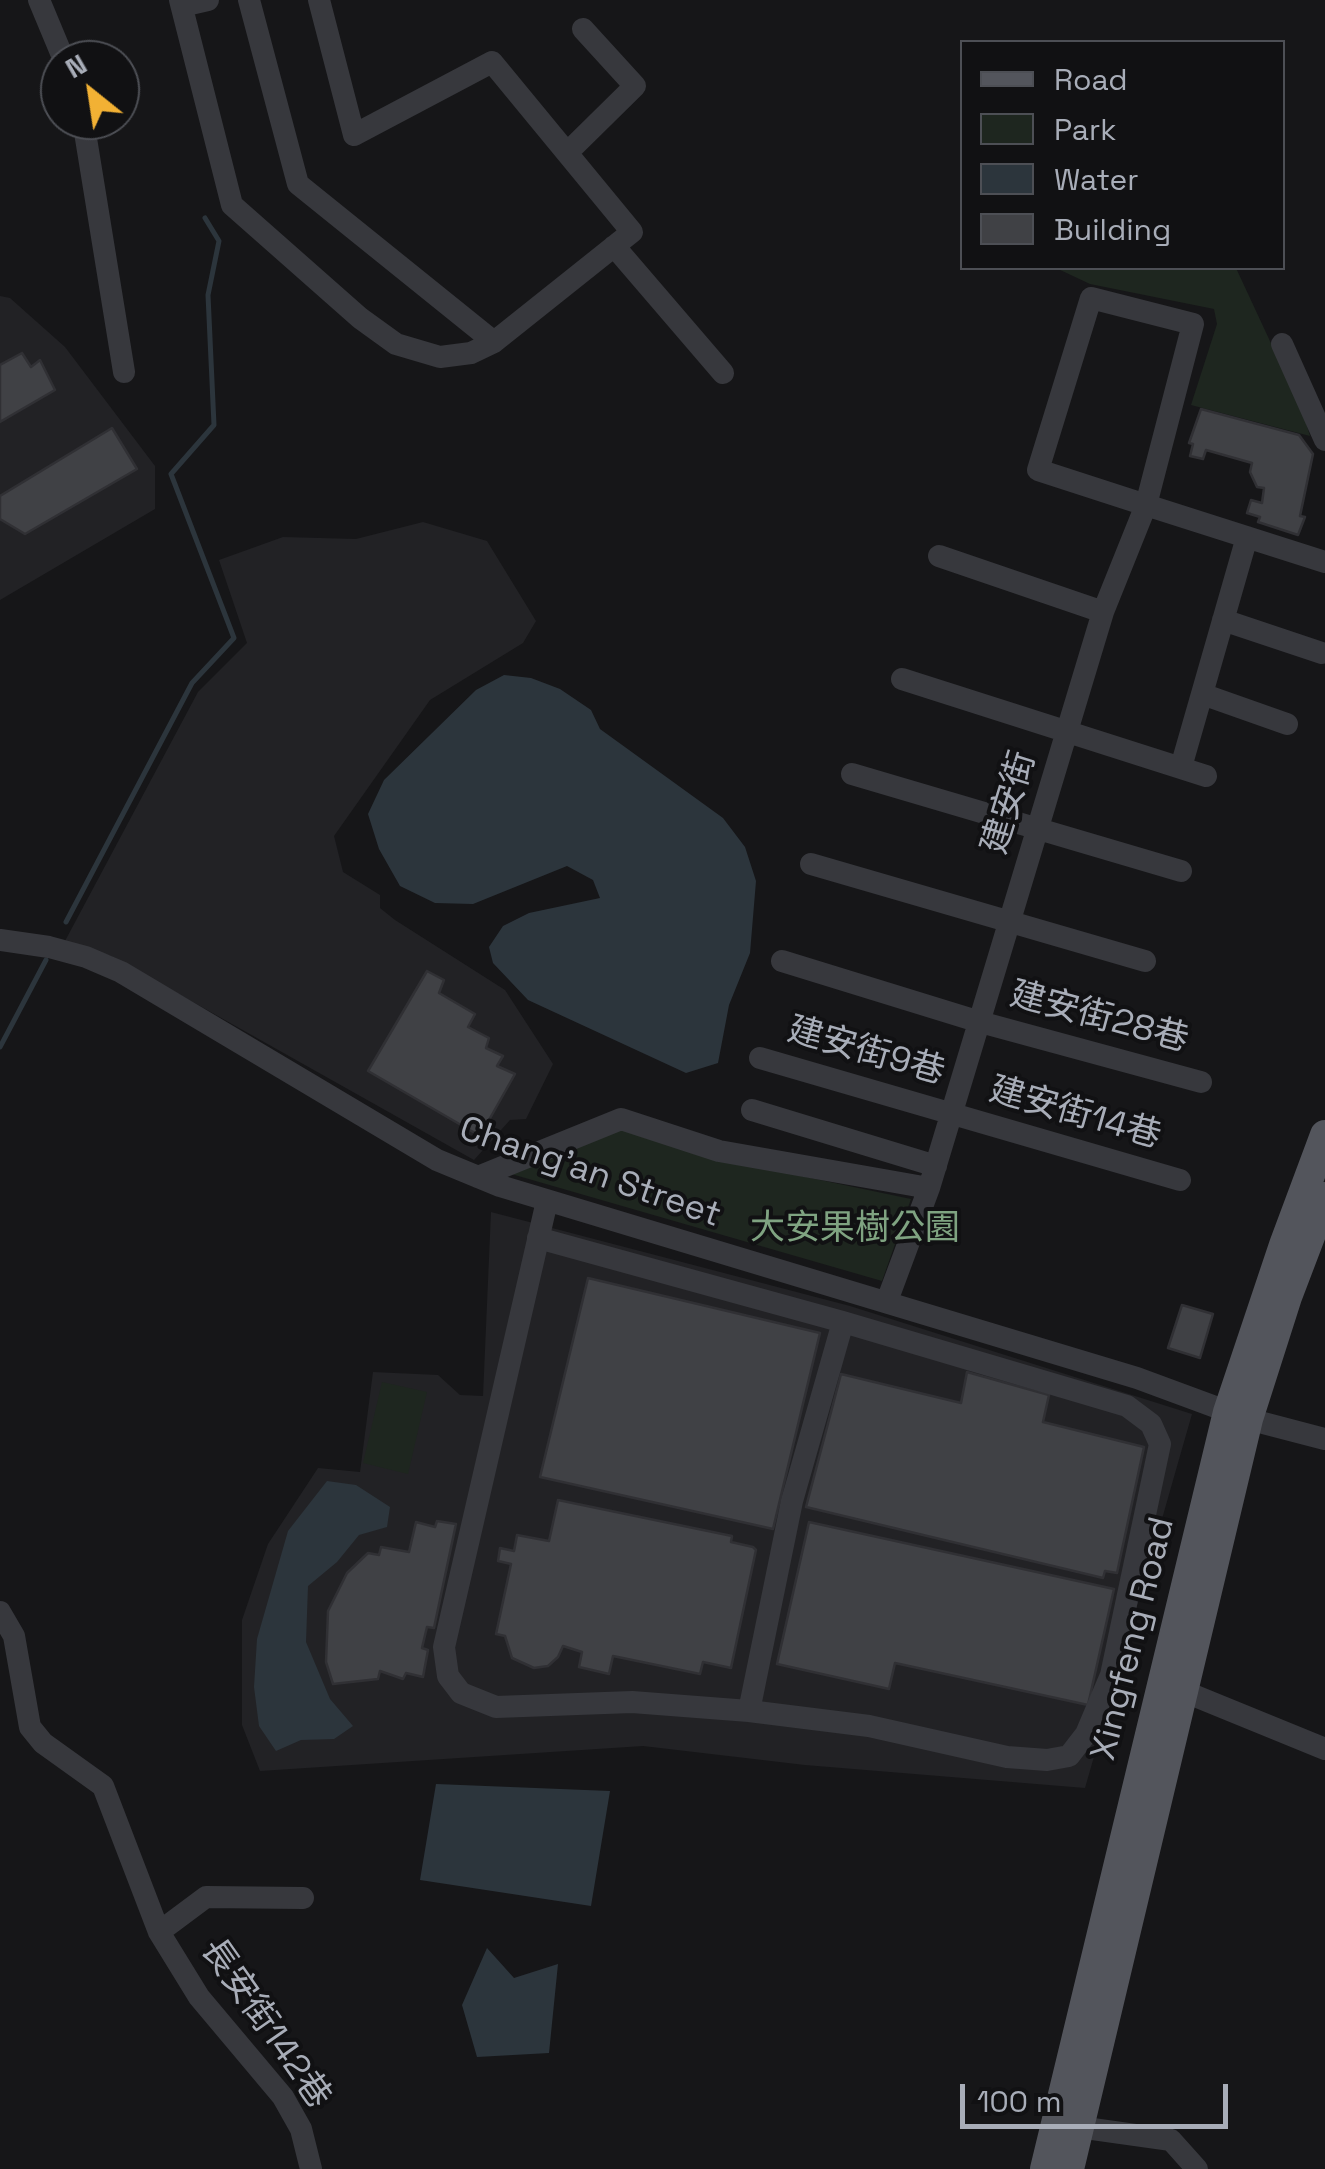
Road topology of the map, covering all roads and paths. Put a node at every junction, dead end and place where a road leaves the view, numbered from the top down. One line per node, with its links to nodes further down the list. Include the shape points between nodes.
1 (39, 0): 7 (street)
2 (208, 0): 5 (street)
3 (249, 0): 11 (street, via 298,184)
4 (318, 0): 9 (street, via 354,136 492,62)
5 (181, 3): 11 (street, via 232,204 396,344 440,357)
6 (584, 29): 9 (street, via 635,86)
7 (56, 40)
8 (86, 140): 13 (street)
9 (567, 153): 10 (street)
10 (623, 239): 11 (street); 14 (street)
11 (494, 342)
12 (1282, 344): 15 (street)
13 (124, 372)
14 (723, 373)
15 (1325, 440)
16 (1146, 505): 16 (street, 建安街, via 1193,324 1091,298 1038,470); 17 (street); 20 (street, 建安街)
17 (1247, 537): 19 (street); 21 (street)
18 (939, 556): 20 (street)
19 (1325, 562)
20 (1103, 612): 26 (street, 建安街)
21 (1223, 620): 22 (street); 24 (street)
22 (1322, 653)
23 (902, 679): 26 (street)
24 (1202, 694): 25 (street); 27 (street)
25 (1287, 724)
26 (1068, 731): 27 (street); 30 (street, 建安街)
27 (1181, 768): 29 (street)
28 (852, 774): 30 (street)
29 (1206, 776)
30 (1038, 831): 32 (street); 33 (street, 建安街)
31 (811, 864): 33 (street)
32 (1182, 871)
33 (1010, 924): 36 (street); 37 (street, 建安街)
34 (0, 940): 43 (street, Chang'an Street, via 86,957 121,972 437,1160)
35 (782, 961): 37 (street, 建安街28巷)
36 (1146, 961)
37 (980, 1022): 39 (street, 建安街28巷); 41 (street, 建安街)
38 (760, 1058): 41 (street, 建安街9巷)
39 (1201, 1082)
40 (752, 1110): 44 (street)
41 (952, 1114): 44 (street, 建安街); 45 (street, 建安街14巷)
42 (1325, 1135): 51 (main road, Xingfeng Road, via 1284,1245)
43 (478, 1177): 44 (street, via 622,1119 719,1151); 47 (street, Chang'an Street)
44 (932, 1177): 49 (street, 建安街)
45 (1180, 1180)
46 (1325, 1197): 51 (main road, Xingfeng Road)
47 (547, 1201): 48 (street); 49 (street, Chang'an Street)
48 (538, 1238): 50 (street); 55 (street, via 444,1647 448,1676 461,1693 496,1708 632,1702)
49 (887, 1302): 51 (street, Chang'an Street)
50 (843, 1322): 55 (street, via 792,1502); 55 (street, via 1126,1406 1152,1424 1160,1444 1110,1675 1086,1734 1069,1756 1048,1760)
51 (1238, 1415): 52 (street, Chang'an Street); 54 (main road, Xingfeng Road); 59 (main road, Xingfeng Road)
52 (1325, 1438)
53 (0, 1612): 58 (street, 長安街142巷, via 14,1636 30,1726 42,1743 103,1786)
54 (1183, 1691): 56 (street); 59 (main road, Xingfeng Road)
55 (749, 1711)
56 (1325, 1749)
57 (303, 1898): 58 (street, via 206,1897)
58 (159, 1932): 60 (street, 長安街142巷, via 199,1997 283,2097 301,2129)
59 (1067, 2125): 61 (main road, Xingfeng Road); 62 (main road, Xingfeng Road); 63 (street, via 1171,2140)
60 (311, 2169)
61 (1046, 2169)
62 (1068, 2169)
63 (1197, 2169)

